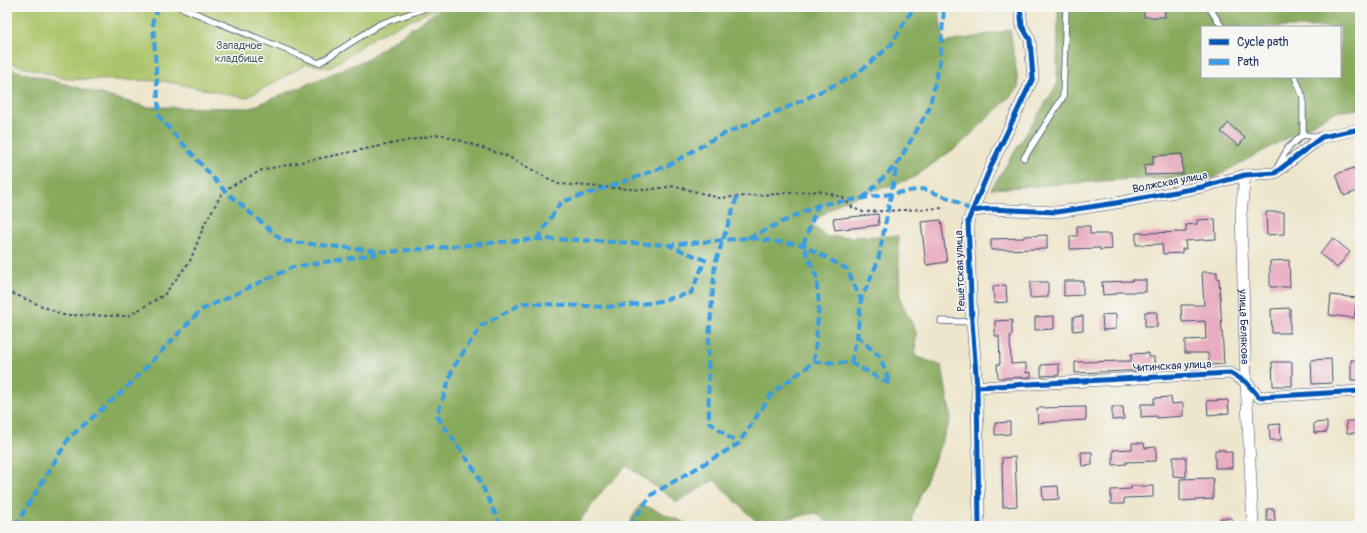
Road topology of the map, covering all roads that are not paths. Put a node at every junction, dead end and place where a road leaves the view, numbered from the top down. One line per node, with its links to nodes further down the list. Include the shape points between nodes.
1 (180, 7): 2 (lane, via 319,63 380,24)
2 (429, 7)
3 (1020, 7): 14 (street, Решётская улица, via 1022,26 1030,40 1033,78)
4 (1066, 7): 11 (lane, via 1063,97)
5 (1209, 7): 6 (lane)
6 (1221, 26)
7 (1295, 78): 9 (lane, via 1303,97)
8 (1360, 129): 10 (street)
9 (1304, 135): 10 (lane); 12 (lane, via 1288,148)
10 (1322, 137): 12 (street)
11 (1024, 158)
12 (1274, 173): 13 (street, Волжская улица)
13 (1245, 175): 14 (street, Волжская улица, via 1202,187 1057,212 989,209); 17 (street, улица Белякова, via 1241,214)
14 (972, 211): 16 (street, Решётская улица, via 968,221)
15 (941, 321): 16 (lane)
16 (972, 322): 18 (street, Решётская улица)
17 (1246, 382): 18 (street, Читинская улица, via 1230,373); 19 (street, Читинская улица, via 1259,397); 21 (street, улица Белякова)
18 (977, 387): 20 (street, Решётская улица)
19 (1360, 391)
20 (979, 526)
21 (1253, 526)

